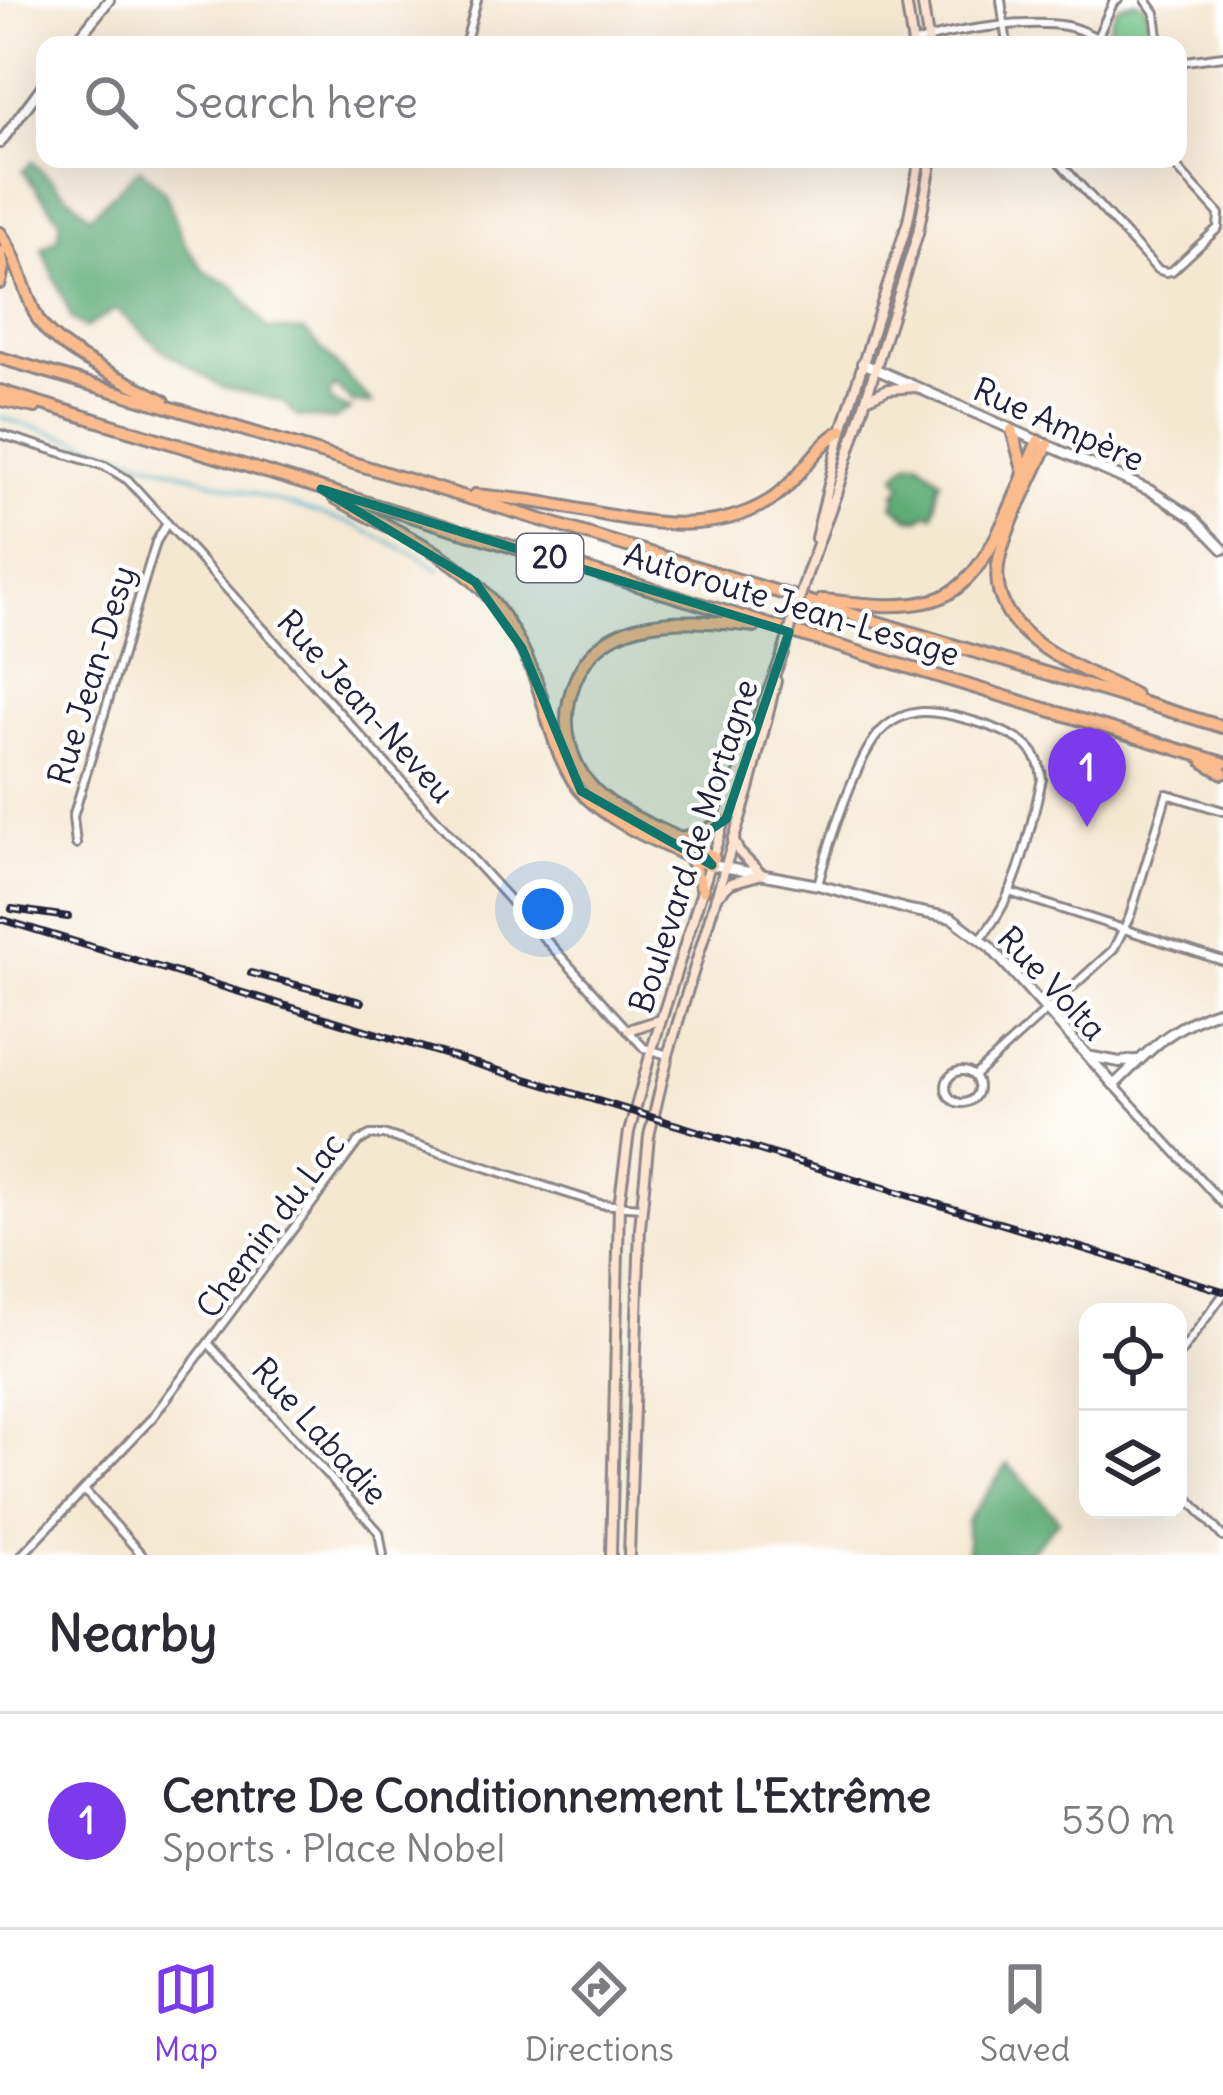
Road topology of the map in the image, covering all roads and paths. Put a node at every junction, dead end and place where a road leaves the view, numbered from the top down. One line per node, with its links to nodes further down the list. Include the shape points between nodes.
1 (109, 0): 9 (street)
2 (477, 0): 10 (street)
3 (906, 0): 11 (main road)
4 (922, 0): 12 (main road)
5 (1001, 0): 8 (street)
6 (1118, 0): 16 (street)
7 (1146, 0): 17 (street)
8 (1004, 26): 13 (street); 14 (street); 15 (street, via 1069,27)
9 (80, 36)
10 (467, 36)
11 (912, 36)
12 (927, 36)
13 (956, 36)
14 (1006, 36)
15 (1092, 36)
16 (1098, 36)
17 (1159, 36)
18 (1223, 56): 19 (street)
19 (1187, 61)
20 (36, 94): 21 (street)
21 (0, 143)
22 (918, 168): 30 (main road, Boulevard de Mortagne)
23 (930, 168): 31 (main road, Boulevard de Mortagne)
24 (1064, 168): 25 (street, via 1165,272 1220,221)
25 (1177, 168)
26 (0, 233): 35 (highway, via 52,337)
27 (0, 252): 28 (highway)
28 (0, 284)
29 (0, 358): 35 (highway, Autoroute Jean-Lesage / 20)
30 (862, 363): 31 (street, Rue Ampère); 36 (main road, Boulevard de Mortagne)
31 (874, 369): 32 (street, Rue Ampère); 34 (main road, Boulevard de Mortagne)
32 (914, 387): 34 (main road); 37 (street, Rue Ampère)
33 (0, 395): 41 (highway, Autoroute Jean-Lesage / 20)
34 (865, 399): 45 (main road, Boulevard de Mortagne)
35 (182, 411): 42 (highway, Autoroute Jean-Lesage / 20)
36 (842, 430): 42 (highway, via 775,497 706,523); 45 (main road, Boulevard de Mortagne)
37 (1012, 430): 39 (street, Rue Ampère); 40 (highway)
38 (0, 434): 43 (street, Rue Jean-Neveu, via 114,470)
39 (1043, 443): 40 (highway); 44 (street, Rue Ampère, via 1165,499); 49 (highway, via 1000,556 1004,603 1034,641)
40 (1024, 473): 46 (highway, via 986,558 956,590 905,604)
41 (321, 489): 47 (highway, Autoroute Jean-Lesage / 20); 59 (highway, via 475,582 522,647 577,786 606,812)
42 (448, 492): 46 (highway, Autoroute Jean-Lesage / 20)
43 (166, 523): 58 (street, Rue Jean-Desy, via 73,817); 72 (street, Rue Jean-Neveu)
44 (1223, 549)
45 (807, 574): 48 (main road, Boulevard de Mortagne, bridge)
46 (796, 598): 49 (highway, Autoroute Jean-Lesage / 20)
47 (778, 628): 51 (highway, Autoroute Jean-Lesage / 20); 56 (highway, via 642,625 606,642 574,682 567,732 587,781)
48 (782, 656): 55 (main road, Boulevard de Mortagne); 57 (main road, Boulevard de Mortagne)
49 (1165, 710): 50 (highway, Autoroute Jean-Lesage / 20)
50 (1223, 728)
51 (1191, 754): 52 (highway, Autoroute Jean-Lesage / 20); 53 (highway)
52 (1223, 763)
53 (1223, 773)
54 (1223, 812): 66 (street, via 1166,794)
55 (726, 819): 56 (highway); 60 (main road, Boulevard de Mortagne)
56 (680, 838): 60 (highway)
57 (734, 838): 60 (main road, Boulevard de Mortagne); 61 (main road)
58 (76, 844)
59 (690, 857): 60 (highway); 63 (highway)
60 (717, 863): 61 (street, Rue Volta); 63 (main road, Boulevard de Mortagne); 65 (main road, Boulevard de Mortagne)
61 (761, 874): 62 (street, Rue Volta); 65 (main road, via 734,881)
62 (818, 884): 64 (street, via 870,745 894,721 923,712 1016,738 1041,768); 67 (street, Rue Volta, via 952,917)
63 (703, 890): 71 (main road, Boulevard de Mortagne)
64 (1010, 892): 66 (street); 67 (street)
65 (715, 898): 74 (main road, Boulevard de Mortagne)
66 (1125, 930): 68 (street); 70 (street)
67 (980, 939): 70 (street, Rue Volta)
68 (1223, 961)
69 (1223, 1009): 76 (street, via 1176,1028)
70 (1045, 1010): 75 (street, Rue Volta); 77 (street)
71 (662, 1020): 72 (main road); 73 (main road, Boulevard de Mortagne)
72 (628, 1030): 73 (street, Rue Jean-Neveu)
73 (651, 1052): 74 (street); 80 (main road, Boulevard de Mortagne)
74 (668, 1055): 81 (main road, Boulevard de Mortagne)
75 (1086, 1056): 76 (street); 78 (street, Rue Volta)
76 (1143, 1057): 78 (street)
77 (974, 1076): 77 (street, via 950,1077 953,1100 976,1095)
78 (1114, 1085): 79 (street, Rue Volta)
79 (1223, 1204)
80 (620, 1206): 81 (street, Chemin du Lac); 83 (street, Chemin du Lac, via 370,1136); 91 (main road, Boulevard de Mortagne)
81 (641, 1208): 92 (main road, Boulevard de Mortagne)
82 (1223, 1295): 84 (street)
83 (209, 1344): 85 (street, Chemin du Lac); 90 (street, Rue Labadie, via 379,1532)
84 (1187, 1344)
85 (84, 1490): 88 (street, Chemin du Lac); 89 (street)
86 (1187, 1497): 87 (street)
87 (1223, 1538)
88 (22, 1555)
89 (142, 1555)
90 (383, 1555)
91 (610, 1555)
92 (629, 1555)

